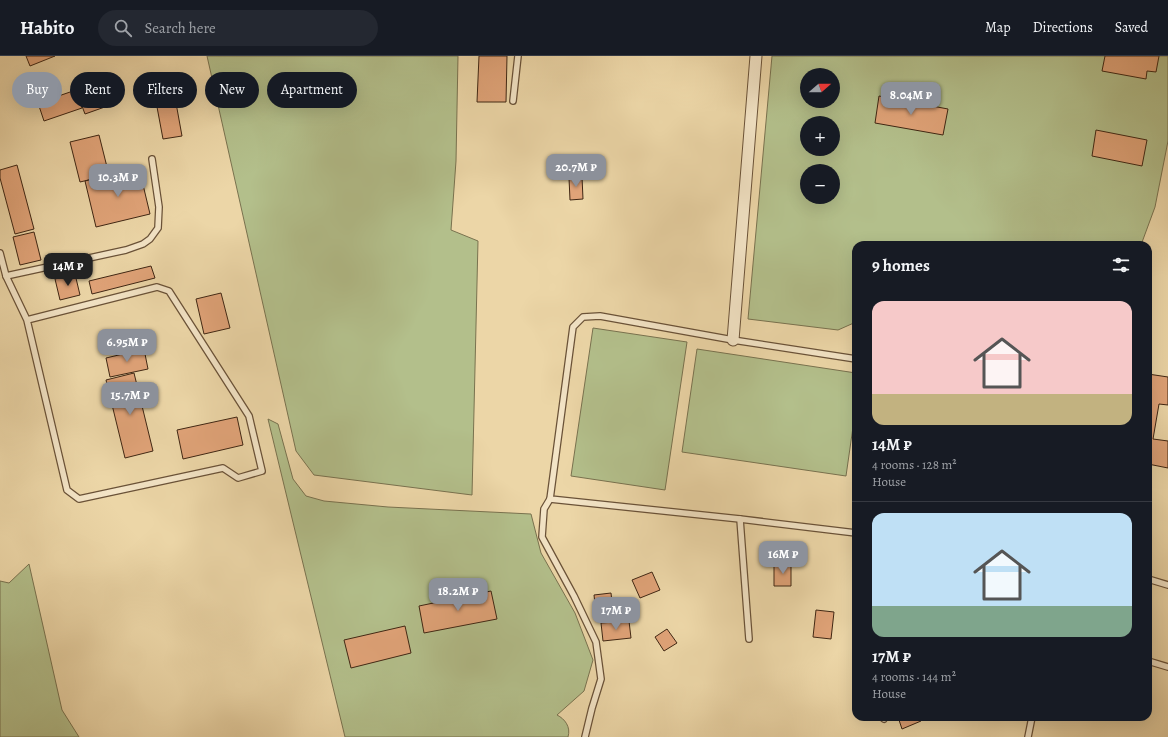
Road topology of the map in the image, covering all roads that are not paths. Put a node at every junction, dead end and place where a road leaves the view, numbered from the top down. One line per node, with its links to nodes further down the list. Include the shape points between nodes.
1 (518, 56): 3 (lane)
2 (756, 56): 8 (street)
3 (513, 101)
4 (152, 159): 6 (lane, via 159,207 158,228 150,239 126,250)
5 (0, 253): 6 (lane)
6 (6, 276): 7 (lane)
7 (27, 320): 7 (lane, via 67,490 79,499 223,468 238,478 262,471 249,416 169,291 157,287)
8 (733, 340): 9 (lane); 10 (lane, via 600,316 583,317 573,327)
9 (852, 357)
10 (550, 499): 11 (lane); 19 (lane, via 544,509 542,537 596,642 601,679)
11 (740, 519): 12 (lane); 15 (lane)
12 (852, 533)
13 (1152, 580): 14 (lane)
14 (1168, 585)
15 (749, 639)
16 (1152, 662): 17 (lane)
17 (1168, 667)
18 (1031, 721): 20 (lane)
19 (585, 737)
20 (1028, 737)

